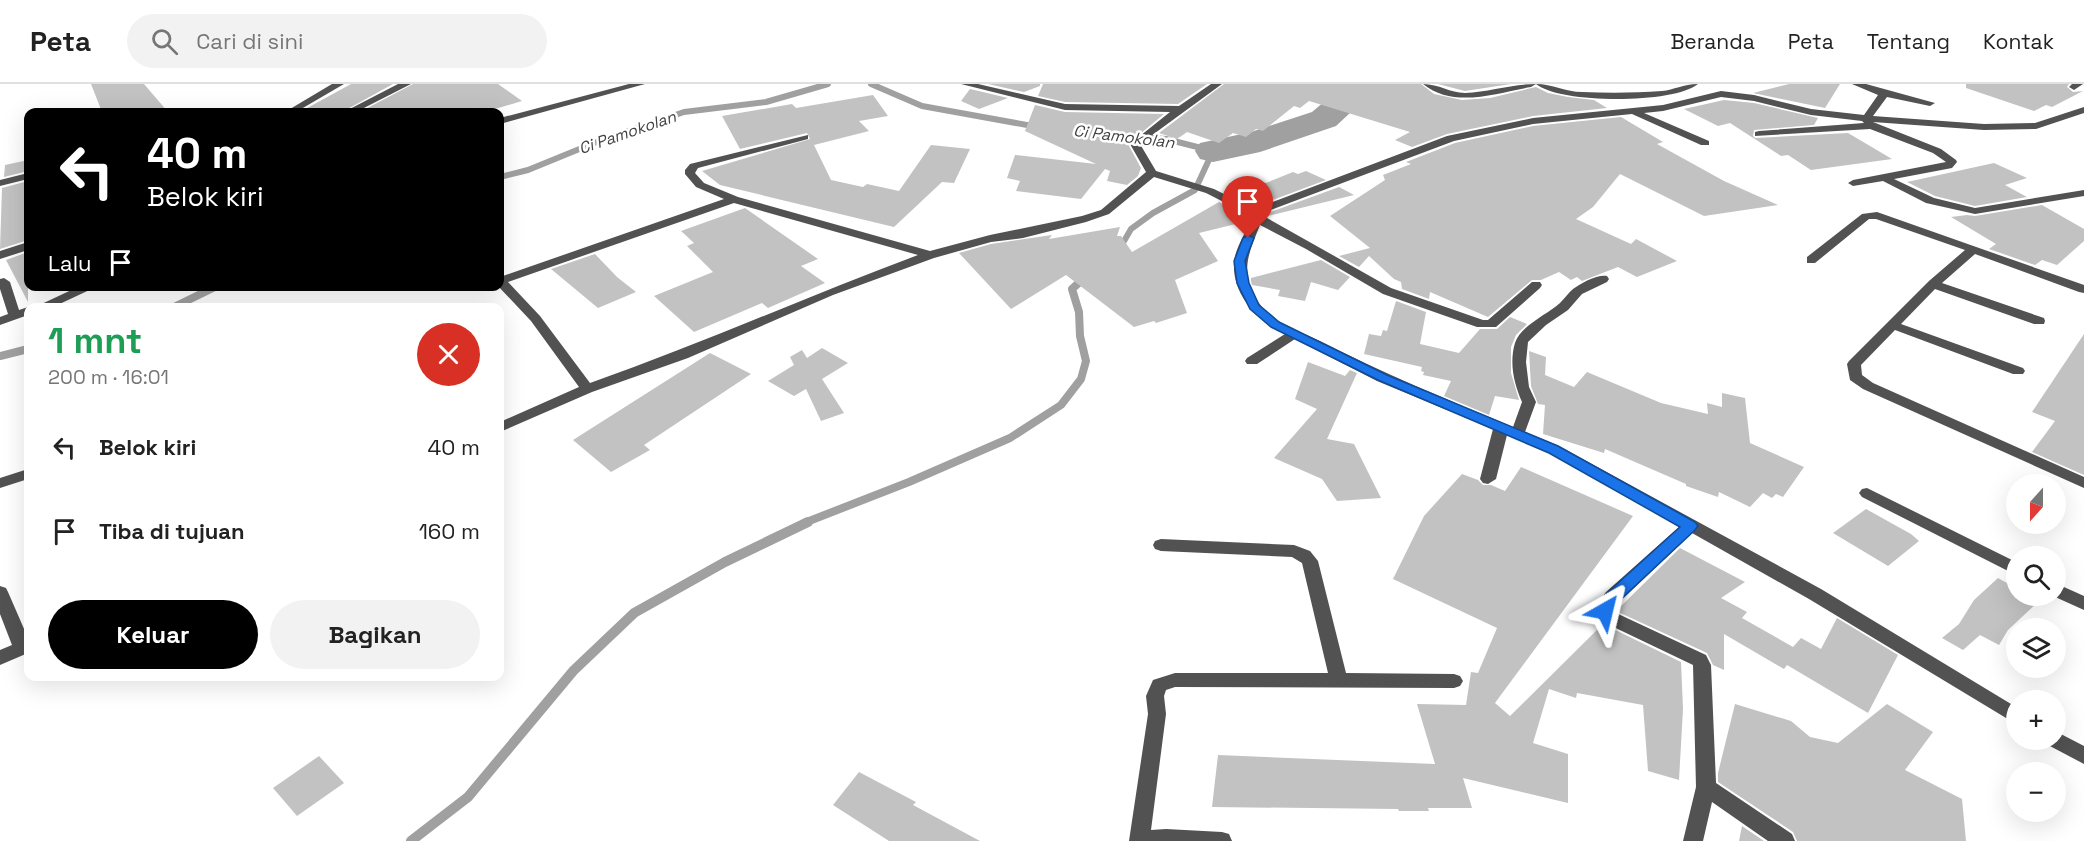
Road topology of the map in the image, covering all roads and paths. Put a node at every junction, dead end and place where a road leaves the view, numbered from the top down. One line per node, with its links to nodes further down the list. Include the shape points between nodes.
1 (339, 84): 15 (street)
2 (406, 84): 16 (street)
3 (640, 84): 20 (street)
4 (966, 84): 17 (street, via 1065,107)
5 (1217, 84): 17 (street)
6 (1428, 84): 7 (street, via 1464,96)
7 (1531, 84)
8 (1541, 84): 13 (street, via 1573,95)
9 (1641, 84): 13 (street)
10 (1693, 84): 13 (street)
11 (1857, 84): 12 (street)
12 (1880, 92): 14 (street); 21 (street, via 1883,96)
13 (1666, 94)
14 (1930, 103)
15 (297, 108)
16 (357, 108)
17 (1184, 109): 25 (street, via 1134,144)
18 (2084, 110): 21 (street, via 2036,126)
19 (1633, 111): 21 (street, via 1692,103 1722,94); 24 (street); 32 (street, via 1533,121 1452,138)
20 (504, 120)
21 (1868, 122): 22 (street); 27 (street, via 1937,151 1952,162)
22 (1759, 134)
23 (804, 137): 31 (street, via 690,170 700,185)
24 (1705, 143)
25 (1152, 173): 32 (street, via 1210,191); 36 (street, via 1105,212)
26 (24, 177): 28 (street)
27 (1890, 177): 29 (street); 30 (street, via 1888,180 1932,203 1957,210 1975,211)
28 (0, 183)
29 (1853, 183)
30 (2084, 193)
31 (734, 199): 36 (street); 39 (street)
32 (1255, 216): 43 (street, via 1387,291 1482,324 1491,324); 52 (street, via 1240,261 1243,283 1254,306 1275,324)
33 (24, 247): 35 (street)
34 (1973, 249): 37 (street, via 1877,215 1866,216); 41 (street); 44 (street)
35 (0, 255)
36 (930, 255): 55 (street, via 829,292 683,355)
37 (1811, 260)
38 (1603, 279): 58 (street, via 1578,291 1522,341 1519,362 1522,387 1529,402)
39 (504, 280)
40 (4, 282): 48 (street)
41 (1934, 284): 50 (street); 51 (street)
42 (504, 285): 55 (street, via 529,311)
43 (1536, 285)
44 (2084, 290)
45 (80, 291): 46 (street)
46 (51, 303)
47 (24, 313): 48 (street)
48 (15, 316): 49 (street)
49 (0, 321)
50 (2039, 321)
51 (1893, 325): 54 (street); 62 (street, via 1854,364 1855,377)
52 (1294, 333): 53 (street); 57 (street, via 1382,378)
53 (1252, 362)
54 (2018, 371)
55 (587, 389): 56 (street)
56 (504, 425)
57 (1500, 428): 58 (street); 60 (street)
58 (1517, 435): 64 (street, via 1554,449)
59 (24, 475): 61 (street)
60 (1488, 479)
61 (0, 483)
62 (2084, 483)
63 (1867, 493): 66 (street)
64 (1690, 526): 75 (street, via 1815,594); 78 (street, via 1604,608 1607,616 1700,660)
65 (1161, 544): 74 (street, via 1294,551 1304,555 1310,561)
66 (2006, 564)
67 (0, 592): 70 (street)
68 (2066, 594): 69 (street)
69 (2084, 603)
70 (24, 644)
71 (24, 646): 72 (street)
72 (0, 658)
73 (1454, 681): 74 (street)
74 (1339, 682): 79 (street, via 1175,680 1159,685)
75 (2006, 710)
76 (2066, 745): 77 (street)
77 (2084, 756)
78 (1706, 788): 81 (street); 82 (street)
79 (1139, 840): 80 (street)
80 (1222, 841)
81 (1694, 841)
82 (1785, 841)

